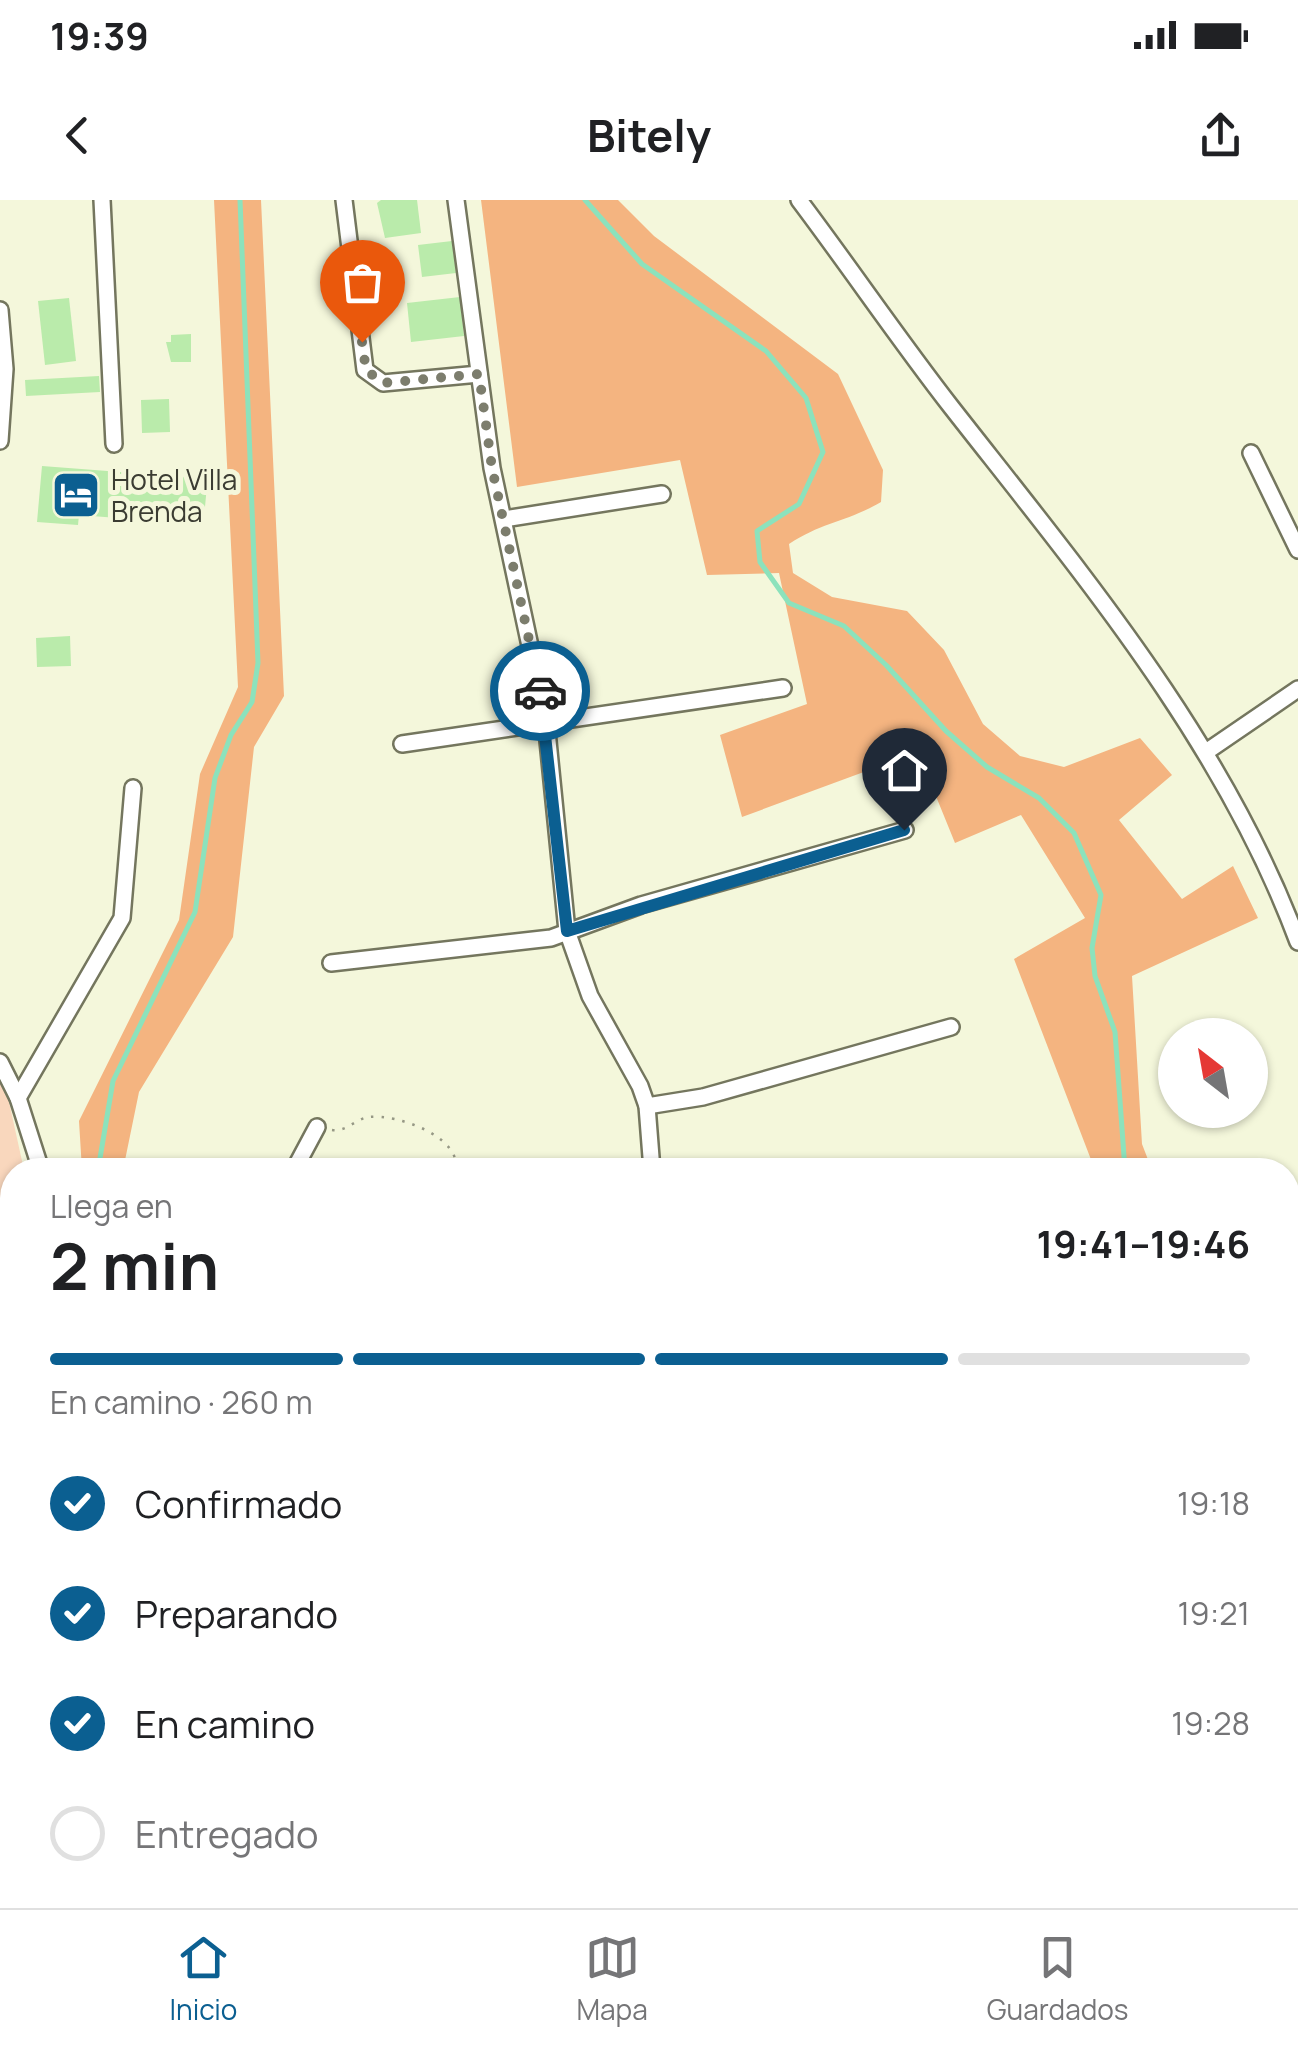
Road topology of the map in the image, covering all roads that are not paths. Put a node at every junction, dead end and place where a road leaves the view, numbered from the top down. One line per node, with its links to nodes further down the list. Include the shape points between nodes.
1 (102, 200): 8 (street)
2 (344, 200): 6 (street, via 372,378 383,383)
3 (456, 200): 6 (street)
4 (799, 200): 17 (street)
5 (0, 310): 7 (street)
6 (479, 374): 11 (street)
7 (0, 441)
8 (114, 444)
9 (1251, 454): 12 (street)
10 (662, 494): 11 (street)
11 (504, 519): 15 (street)
12 (1298, 550)
13 (783, 688): 15 (street)
14 (1298, 689): 17 (street)
15 (546, 722): 16 (street); 20 (street)
16 (402, 744)
17 (1206, 752): 21 (street, via 1246,820)
18 (134, 788): 25 (street, via 122,918)
19 (904, 830): 20 (street)
20 (567, 931): 22 (street, via 517,944); 26 (street, via 590,996)
21 (1298, 942)
22 (332, 963)
23 (952, 1026): 26 (street)
24 (0, 1062): 25 (street)
25 (18, 1098): 28 (street)
26 (647, 1106): 30 (street)
27 (317, 1127): 29 (street)
28 (37, 1158)
29 (300, 1158)
30 (651, 1158)

